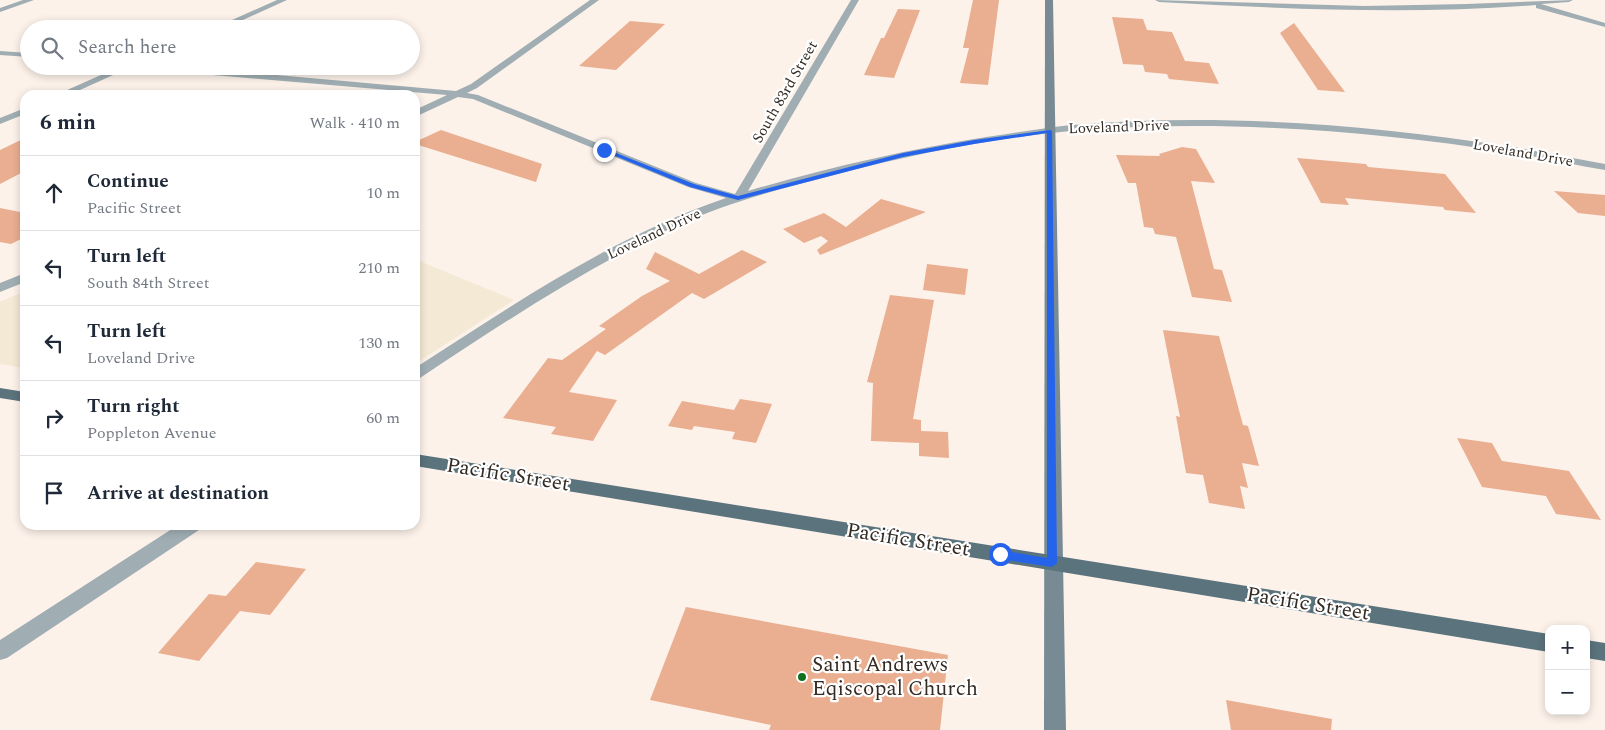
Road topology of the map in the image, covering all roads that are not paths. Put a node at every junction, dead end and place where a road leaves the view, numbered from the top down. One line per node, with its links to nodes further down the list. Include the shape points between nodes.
1 (30, 0): 10 (street)
2 (283, 0): 11 (street)
3 (595, 0): 20 (street)
4 (855, 0): 26 (street, South 83rd Street)
5 (1048, 0): 24 (main road)
6 (1159, 0): 9 (street, via 1355,9)
7 (1520, 0): 9 (street)
8 (1569, 0): 9 (street)
9 (1532, 4): 12 (street)
10 (0, 10)
11 (237, 20)
12 (1605, 25)
13 (0, 53): 14 (street)
14 (20, 55)
15 (108, 75): 17 (street)
16 (244, 75): 18 (street)
17 (73, 90)
18 (413, 90)
19 (420, 91): 20 (street)
20 (458, 94): 21 (street); 26 (street, via 483,99 692,185)
21 (420, 112)
22 (20, 113): 23 (street)
23 (0, 121)
24 (1050, 131): 25 (street, Loveland Drive, via 1159,125 1312,128 1470,144); 26 (street, Loveland Drive, via 903,155); 34 (main road)
25 (1605, 167)
26 (738, 198): 29 (street, Loveland Drive, via 660,230 591,264)
27 (20, 279): 28 (street)
28 (0, 288)
29 (420, 372)
30 (0, 393): 31 (main road)
31 (20, 396)
32 (420, 461): 34 (main road, Pacific Street)
33 (184, 530): 37 (street)
34 (1052, 563): 35 (main road, Pacific Street); 39 (main road)
35 (1545, 642)
36 (1590, 650): 38 (main road)
37 (0, 651)
38 (1605, 652)
39 (1055, 730)

